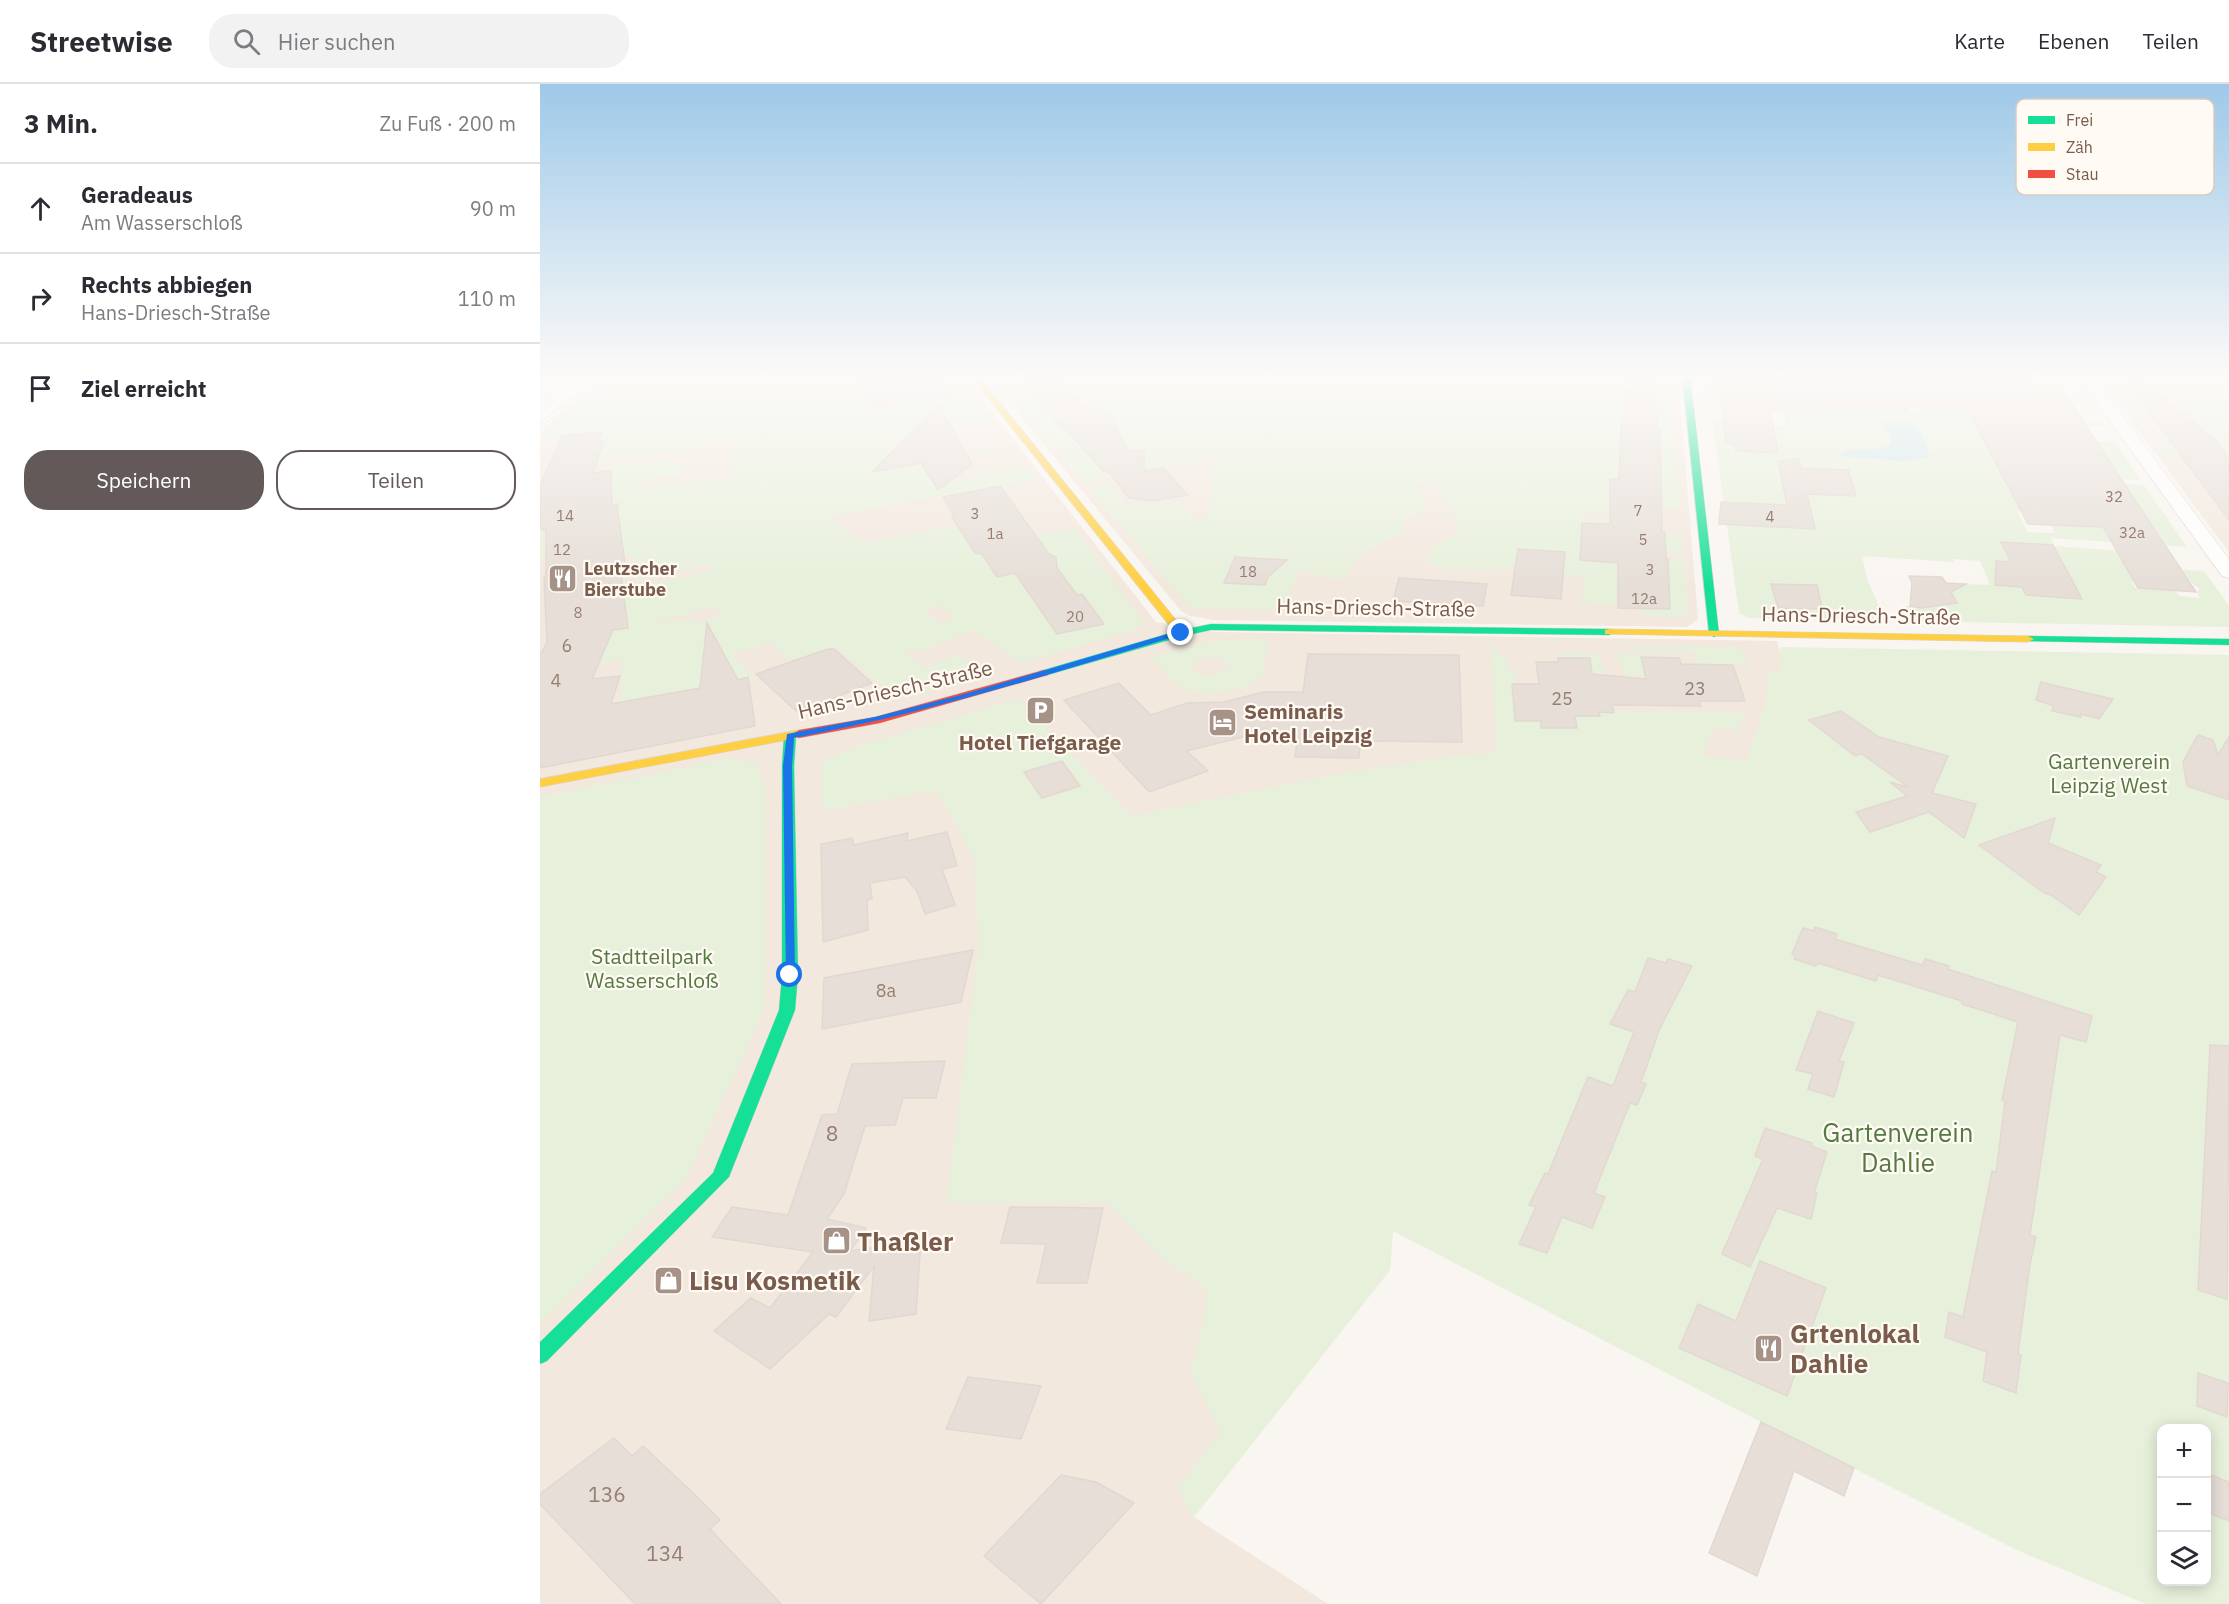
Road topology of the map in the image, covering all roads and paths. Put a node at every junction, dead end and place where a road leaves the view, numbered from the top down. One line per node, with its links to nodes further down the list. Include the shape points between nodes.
1 (1030, 445): 5 (street)
2 (1694, 445): 6 (street)
3 (2135, 445): 4 (street)
4 (2229, 572)
5 (1181, 633): 6 (street, Hans-Driesch-Straße, via 1243,626); 8 (street, Hans-Driesch-Straße, via 964,697 876,720)
6 (1714, 634): 7 (street, Hans-Driesch-Straße)
7 (2229, 642)
8 (790, 736): 9 (street, Hans-Driesch-Straße); 10 (street, via 787,1010 725,1166 720,1177)
9 (540, 783)
10 (540, 1355)

